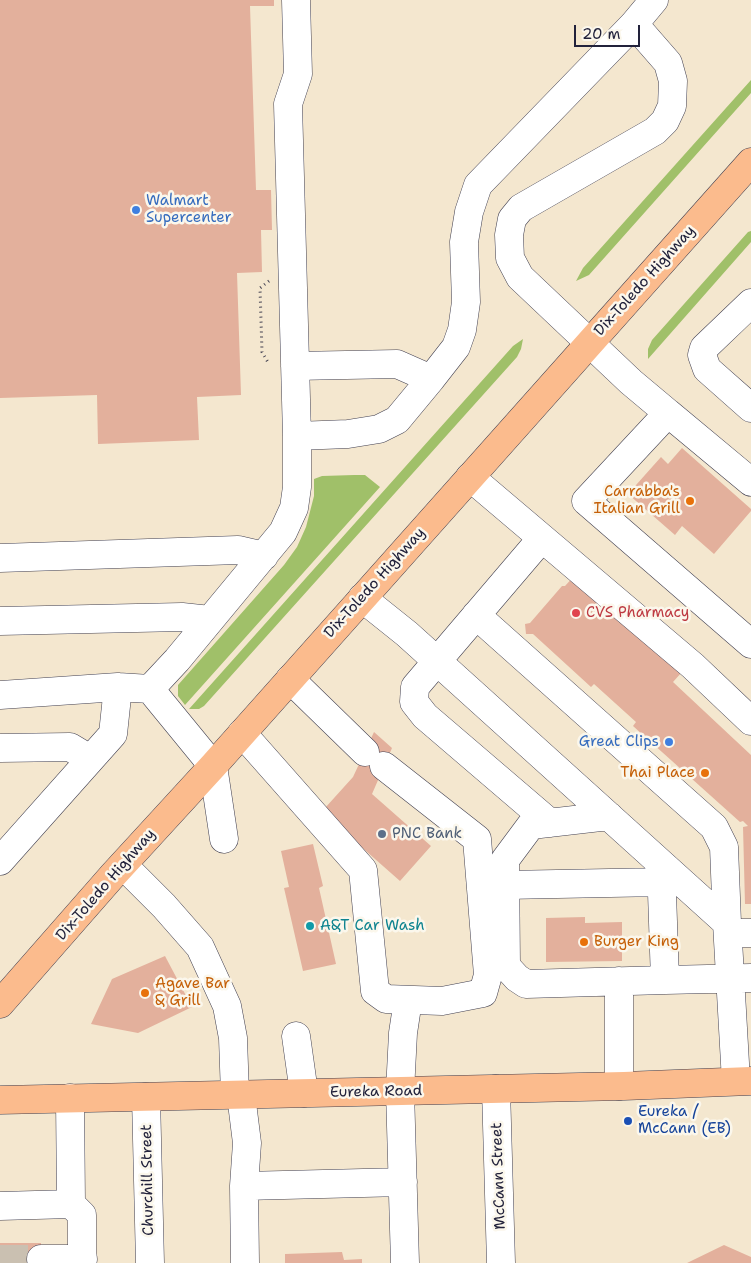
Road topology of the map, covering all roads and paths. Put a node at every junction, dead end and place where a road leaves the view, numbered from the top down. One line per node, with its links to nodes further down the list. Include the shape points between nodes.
1 (296, 0): 7 (street, via 298,74 288,104)
2 (654, 0): 3 (street)
3 (634, 24): 6 (street, via 668,63 673,81 672,106 666,120 655,131 521,208 512,219 509,235 510,258 520,277); 8 (street, via 478,185 464,242 466,302 462,330 456,347)
4 (747, 173): 6 (main road, Dix-Toledo Highway)
5 (745, 318): 9 (street, via 704,348 702,355 708,369)
6 (590, 343): 10 (street); 12 (main road, Dix-Toledo Highway)
7 (295, 366): 8 (street, via 397,364); 11 (street)
8 (431, 379): 11 (street, via 397,420 379,429)
9 (751, 408)
10 (668, 414): 13 (street); 21 (street, via 586,501)
11 (297, 436): 15 (street, via 294,508 283,532)
12 (470, 477): 14 (street); 17 (main road, Dix-Toledo Highway)
13 (751, 482)
14 (542, 538): 18 (street); 27 (street, via 693,666)
15 (264, 556): 16 (street, via 238,550); 19 (street)
16 (0, 558)
17 (362, 598): 22 (street); 23 (main road, Dix-Toledo Highway)
18 (476, 615): 22 (street); 39 (street, via 714,828 724,847)
19 (210, 620): 20 (street, via 182,617); 25 (street)
20 (0, 621)
21 (751, 644)
22 (437, 661): 32 (street); 33 (street, via 415,687 414,702)
23 (290, 679): 28 (main road, Dix-Toledo Highway); 43 (street, via 374,759 477,839 488,975 483,994 442,1001)
24 (118, 687): 25 (street); 26 (street); 30 (street, via 113,734)
25 (150, 690): 31 (street)
26 (0, 694)
27 (751, 721)
28 (242, 733): 31 (main road, Dix-Toledo Highway); 43 (street, via 364,870 375,991 386,999)
29 (0, 748): 30 (street, via 70,747)
30 (90, 759): 35 (street)
31 (212, 766): 34 (street); 36 (main road, Dix-Toledo Highway)
32 (609, 816): 33 (street); 37 (street)
33 (550, 823): 38 (street, via 531,825 505,860)
34 (224, 839)
35 (0, 861)
36 (123, 865): 44 (main road, Dix-Toledo Highway); 51 (street, via 200,947 227,1006)
37 (662, 873): 38 (street); 39 (street); 41 (street)
38 (505, 885): 42 (street, via 506,966 516,978 526,984)
39 (735, 930): 40 (street)
40 (740, 978): 41 (street); 46 (street, via 734,1025)
41 (665, 980): 42 (street)
42 (619, 981): 47 (street)
43 (408, 1000): 49 (street)
44 (0, 1004)
45 (296, 1036): 50 (street)
46 (744, 1081): 47 (main road, Eureka Road)
47 (619, 1086): 48 (main road, Eureka Road)
48 (496, 1089): 49 (main road, Eureka Road); 64 (street, McCann Street)
49 (400, 1091): 50 (main road, Eureka Road); 55 (street)
50 (304, 1093): 51 (main road, Eureka Road)
51 (238, 1095): 52 (main road, Eureka Road); 56 (street, via 247,1143)
52 (146, 1097): 53 (main road, Eureka Road); 61 (street, Churchill Street)
53 (70, 1098): 54 (main road, Eureka Road); 57 (street)
54 (0, 1100)
55 (403, 1182): 56 (street); 63 (street)
56 (244, 1186): 62 (street)
57 (71, 1204): 58 (street); 60 (street, via 82,1215)
58 (0, 1206)
59 (41, 1259): 60 (street)
60 (82, 1261)
61 (150, 1263)
62 (245, 1263)
63 (406, 1263)
64 (501, 1263)

